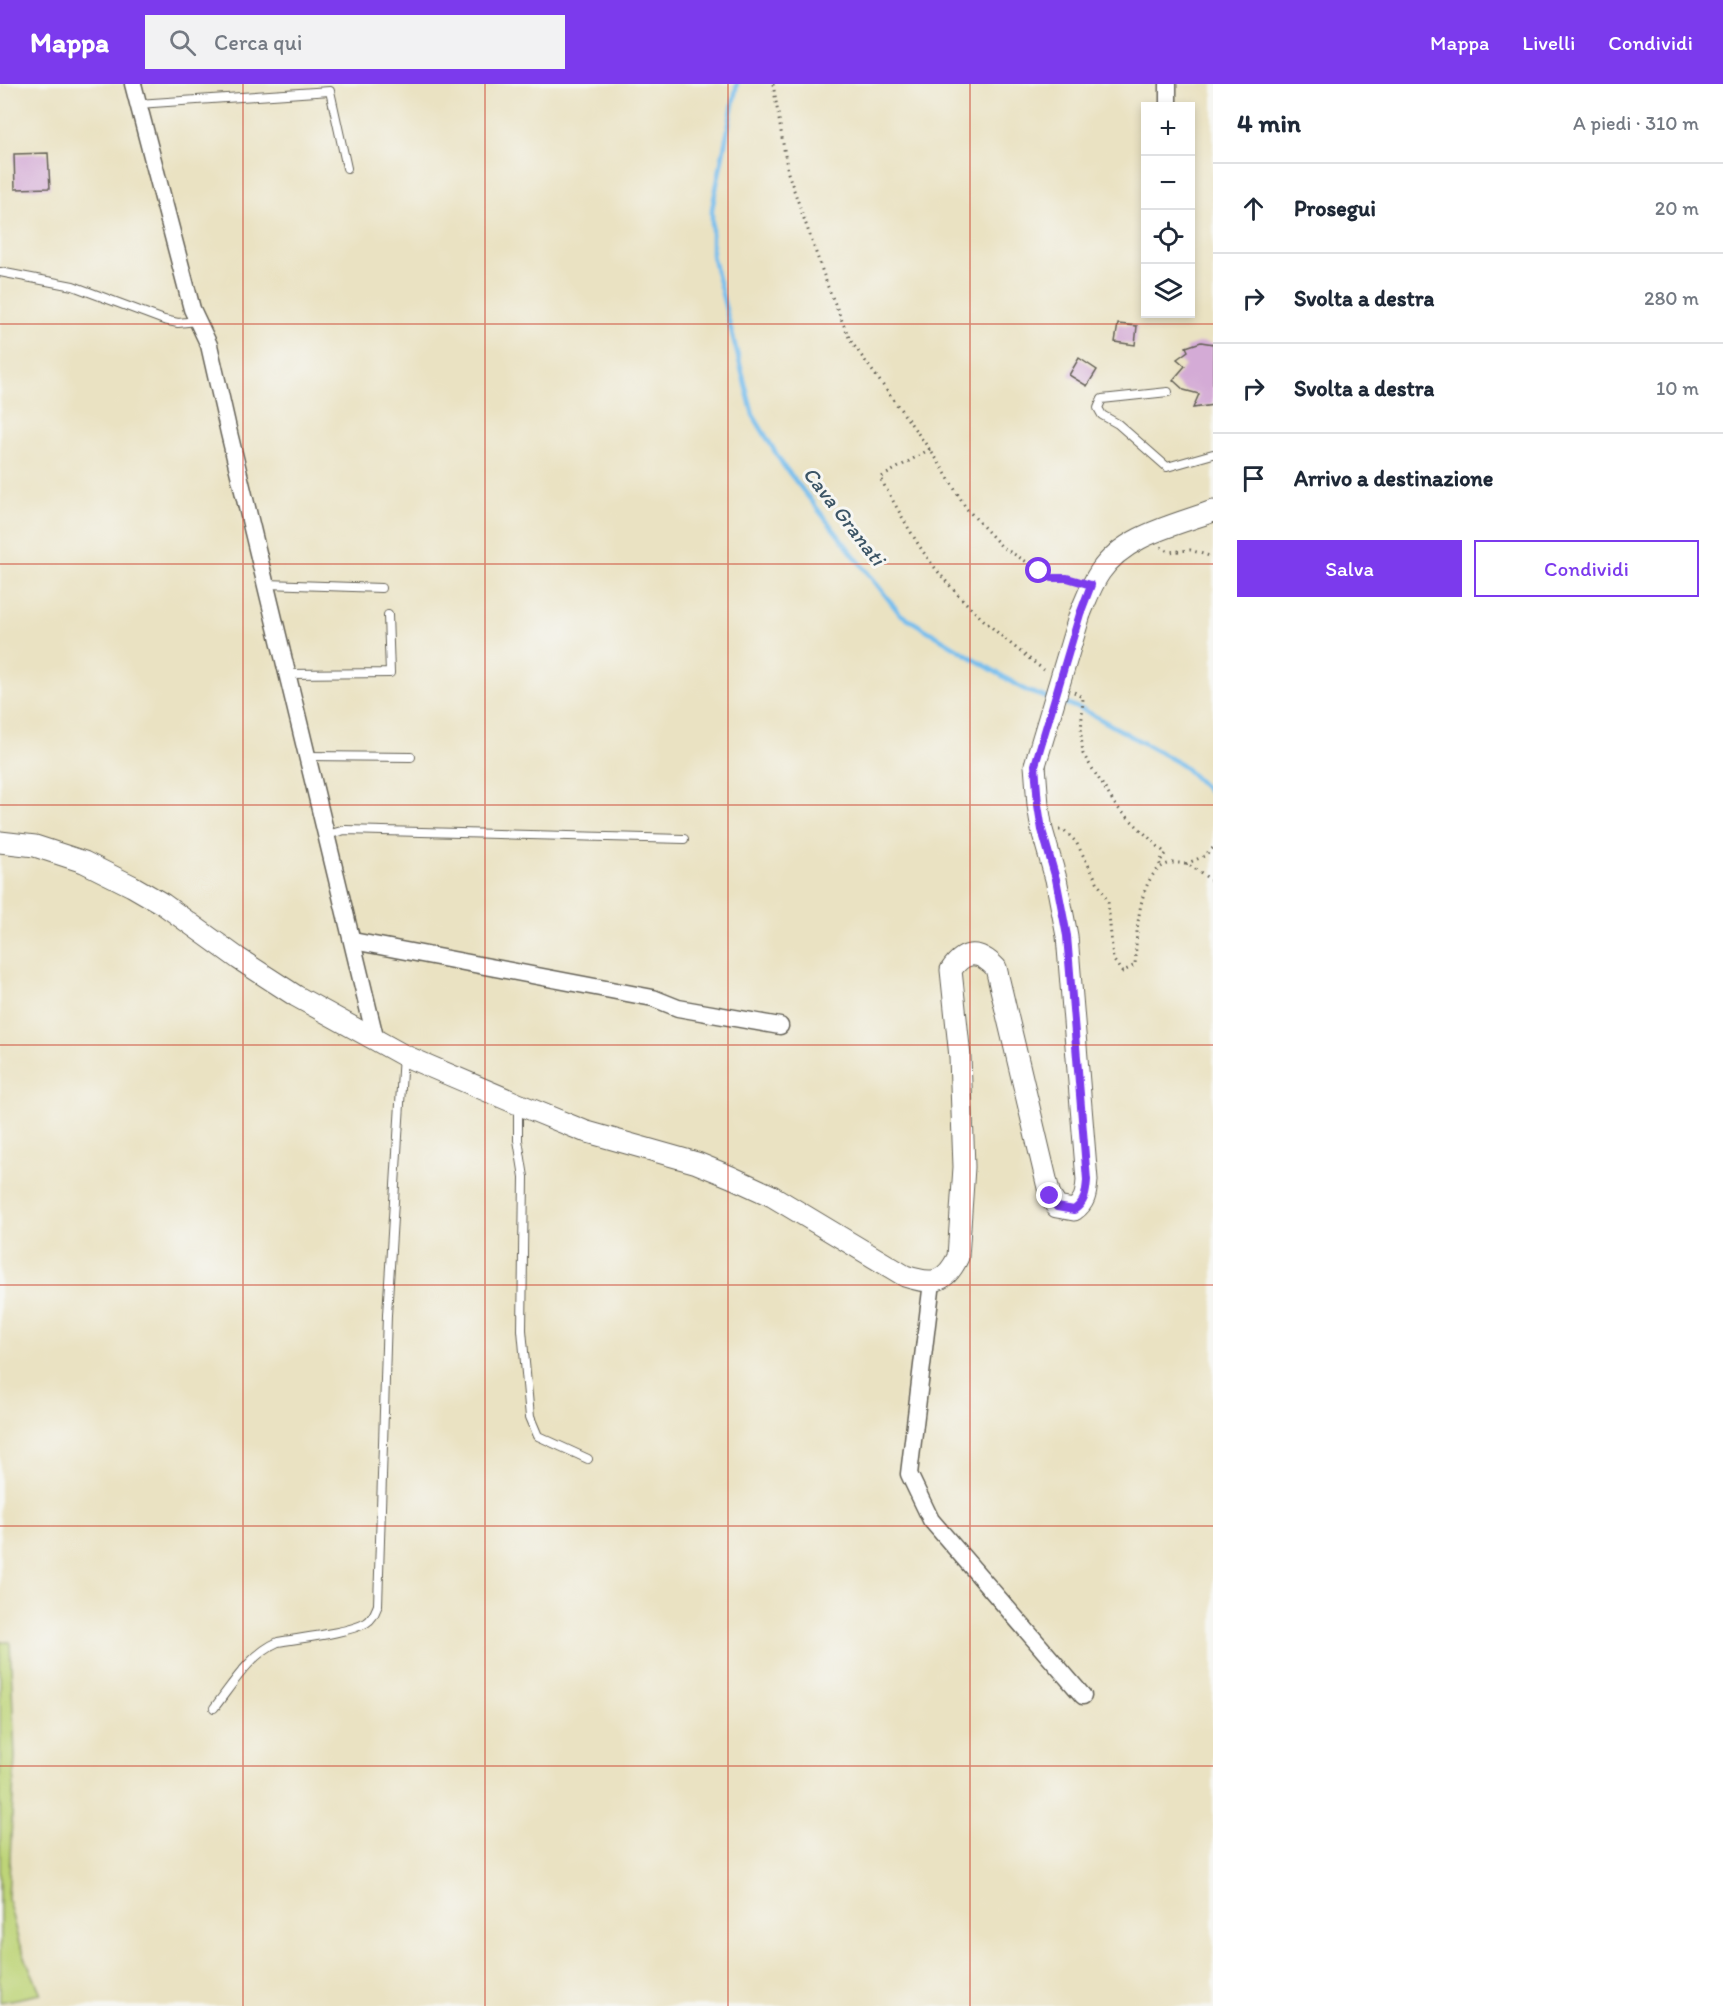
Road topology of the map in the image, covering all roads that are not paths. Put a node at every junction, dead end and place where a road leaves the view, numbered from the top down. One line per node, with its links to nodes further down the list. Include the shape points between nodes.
1 (133, 84): 4 (street)
2 (1168, 84): 3 (street)
3 (1168, 102)
4 (138, 104): 5 (lane, via 330,91); 7 (street)
5 (347, 168)
6 (0, 272): 7 (lane, via 73,286 164,320)
7 (196, 321): 11 (street, via 209,345)
8 (1168, 392): 9 (lane, via 1102,399 1098,408 1167,467)
9 (1213, 454)
10 (1213, 511): 25 (street, bridge, via 1132,541 1110,560 1091,585 1035,765 1042,830 1067,936 1086,1196 1074,1210 1057,1207 1050,1196 996,968 977,954 966,956 951,970 960,1057 964,1167 958,1257 945,1277)
11 (267, 584): 12 (lane); 14 (street)
12 (381, 588)
13 (388, 615): 14 (lane, via 390,673)
14 (288, 674): 15 (street)
15 (308, 756): 16 (lane); 17 (street)
16 (411, 757)
17 (327, 836): 18 (lane, via 345,830); 20 (street)
18 (684, 839)
19 (0, 843): 22 (street, via 35,846 84,862 132,886 296,996)
20 (353, 941): 21 (street); 22 (street)
21 (780, 1026)
22 (376, 1041): 23 (street)
23 (403, 1055): 24 (street); 28 (lane, via 387,1315 378,1605 367,1623 354,1628 266,1647)
24 (518, 1104): 25 (street, via 584,1131 697,1163 731,1177 772,1196 905,1276); 26 (lane, via 524,1177 522,1330 530,1416 538,1436)
25 (932, 1282): 27 (street, via 909,1474 931,1520)
26 (588, 1459)
27 (1083, 1696)
28 (214, 1708)

